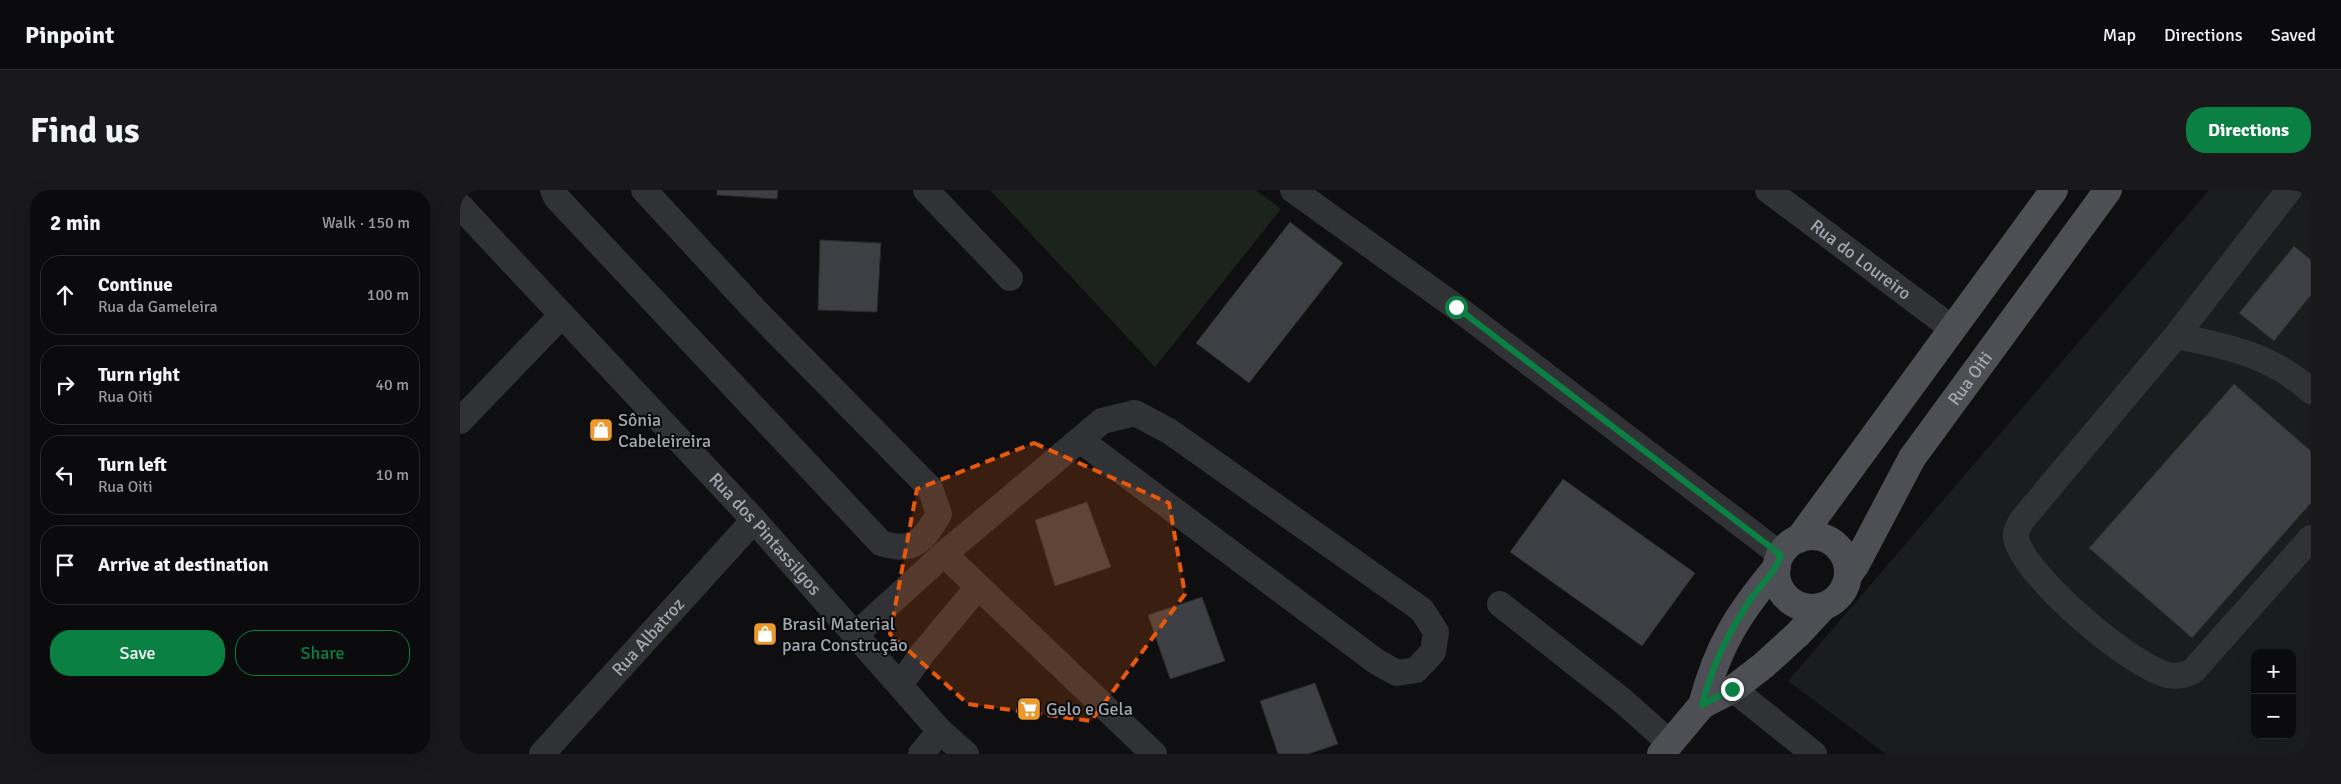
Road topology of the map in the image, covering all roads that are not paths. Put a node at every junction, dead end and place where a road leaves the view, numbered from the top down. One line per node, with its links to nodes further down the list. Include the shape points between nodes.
1 (553, 190): 2 (street, via 556,197 881,542 896,548 915,544 939,514 930,488 755,310)
2 (644, 190)
3 (926, 190): 10 (street)
4 (1293, 190): 20 (street, via 1456,307)
5 (1768, 190): 12 (street, Rua do Loureiro)
6 (2054, 190): 12 (main road)
7 (2108, 190): 21 (main road, Rua Oiti, via 1912,458)
8 (2289, 190): 13 (street)
9 (460, 206): 11 (street, Rua dos Pintassilgos)
10 (1010, 278)
11 (562, 316): 15 (street); 17 (street, Rua dos Pintassilgos)
12 (1953, 329): 20 (main road)
13 (2176, 336): 14 (street, via 2249,352 2279,367); 18 (street, via 2016,529 2016,536 2030,562 2051,588 2115,646 2153,669 2181,676 2193,671)
14 (2311, 391)
15 (460, 421)
16 (1080, 440): 16 (street, via 1102,421 1135,413 1169,431 1422,610 1436,632 1433,652 1416,670 1397,673 1377,662); 19 (street)
17 (754, 520): 25 (street, Rua dos Pintassilgos); 31 (street, Rua Albatroz)
18 (2311, 538)
19 (944, 554): 22 (street); 25 (street)
20 (1786, 554): 21 (main road, via 1810,537 1831,542 1845,558); 24 (main road, via 1777,583 1790,601 1810,608); 28 (main road, via 1752,596 1727,636 1712,669)
21 (1848, 576): 24 (main road, via 1838,597)
22 (978, 587): 26 (street); 34 (street)
23 (1500, 604): 30 (street, via 1623,701)
24 (1824, 606): 27 (main road, via 1792,640)
25 (855, 635): 26 (street, Rua dos Pintassilgos)
26 (900, 685): 29 (street, Rua dos Pintassilgos)
27 (1732, 689): 28 (main road); 35 (street)
28 (1702, 705): 30 (main road)
29 (940, 731): 32 (street); 33 (street, Rua dos Pintassilgos)
30 (1666, 749)
31 (542, 754)
32 (921, 754)
33 (966, 754)
34 (1154, 754)
35 (1814, 754)

